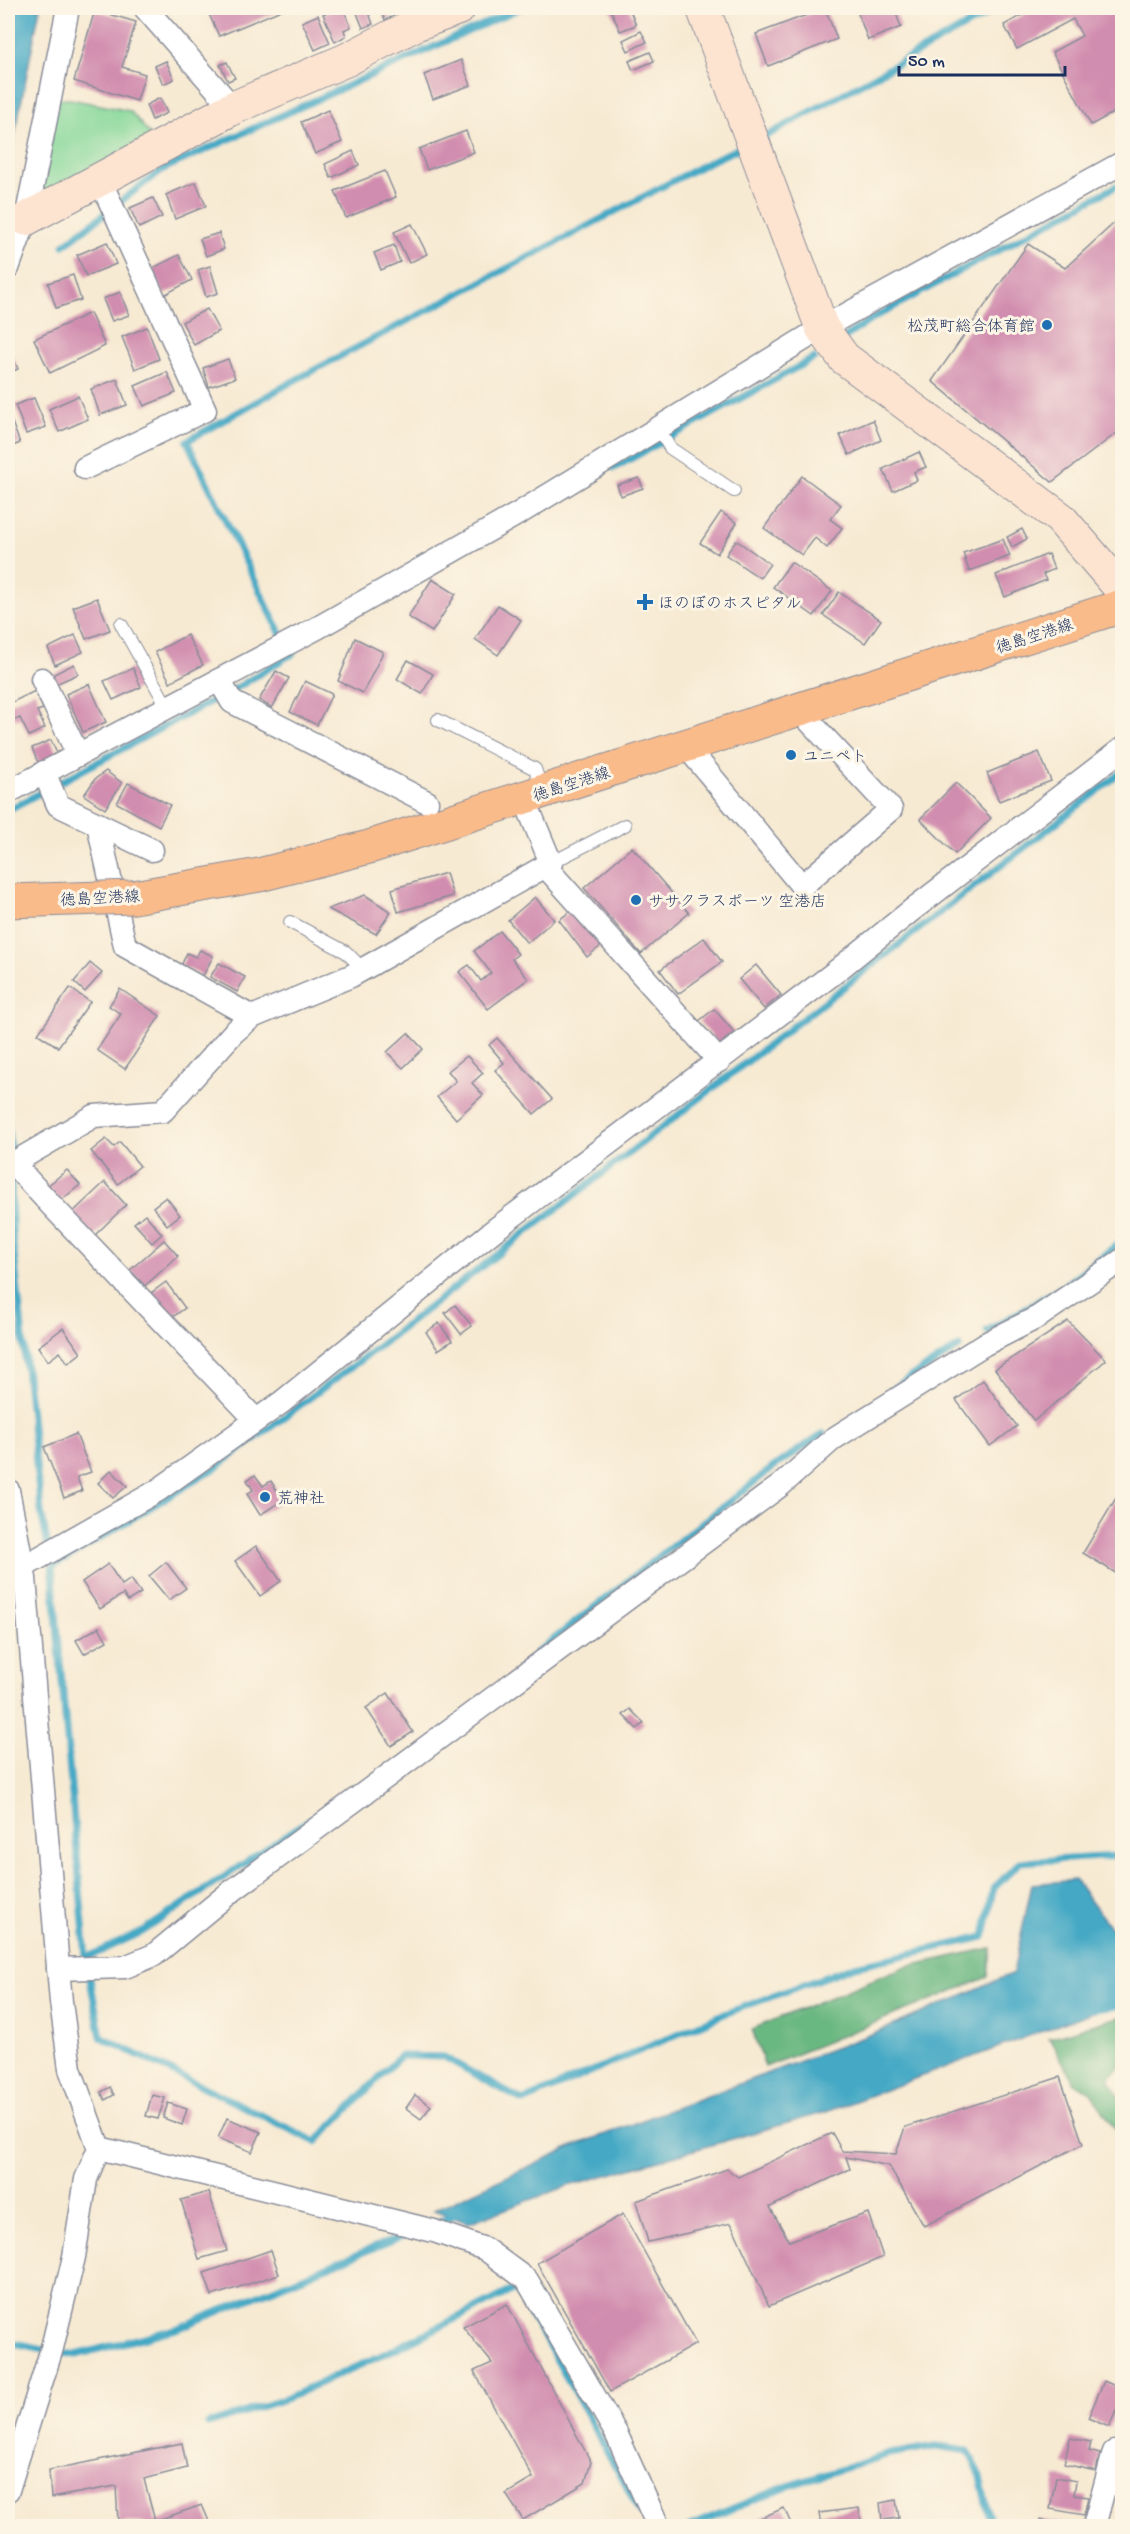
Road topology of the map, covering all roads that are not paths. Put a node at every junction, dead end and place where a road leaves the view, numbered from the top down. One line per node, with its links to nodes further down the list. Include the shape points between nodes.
1 (68, 8): 9 (street)
2 (145, 8): 6 (street)
3 (459, 8): 5 (street)
4 (703, 8): 11 (street)
5 (412, 16): 6 (street, via 346,60)
6 (232, 108): 8 (street)
7 (1122, 164): 11 (street)
8 (100, 180): 9 (street); 13 (street, via 205,410)
9 (26, 219): 10 (street)
10 (8, 268)
11 (822, 328): 12 (street); 15 (street, via 844,358 1060,518)
12 (658, 429): 14 (lane, via 670,448); 19 (street, via 521,512)
13 (85, 468)
14 (734, 491)
15 (1122, 590)
16 (1122, 606): 21 (main road, 徳島空港線)
17 (121, 624): 20 (lane)
18 (42, 679): 25 (street)
19 (219, 680): 20 (street); 29 (street, via 232,702)
20 (168, 708): 25 (street)
21 (799, 710): 23 (main road, 徳島空港線); 23 (street, via 891,809 802,886)
22 (438, 720): 28 (lane, via 535,769)
23 (686, 746): 28 (main road, 徳島空港線)
24 (1122, 749): 38 (street)
25 (78, 754): 26 (street)
26 (44, 772): 27 (street); 30 (street, via 58,805)
27 (8, 792)
28 (533, 795): 33 (street); 34 (main road, 徳島空港線, bridge, via 369,848 259,875 134,897)
29 (427, 802)
30 (98, 824): 32 (street); 37 (street, via 125,946)
31 (625, 825): 33 (lane)
32 (152, 850)
33 (548, 865): 36 (street); 38 (street)
34 (8, 901)
35 (290, 922): 36 (lane, via 346,952)
36 (363, 969): 37 (street)
37 (252, 1017): 39 (street, via 163,1111 94,1116)
38 (719, 1061): 41 (street, via 493,1231)
39 (13, 1163): 41 (street)
40 (1122, 1260): 44 (street, via 1038,1317 985,1344 833,1439 781,1485 228,1894 154,1955 125,1967)
41 (256, 1420): 43 (street, via 157,1491)
42 (8, 1490): 43 (street)
43 (23, 1567): 44 (street)
44 (58, 1969): 45 (street, via 70,2069)
45 (99, 2148): 47 (street, via 86,2179 74,2257 52,2348); 48 (street, via 434,2231 484,2248 526,2280 616,2433)
46 (1114, 2452): 49 (street)
47 (8, 2490)
48 (658, 2526)
49 (1094, 2526)

